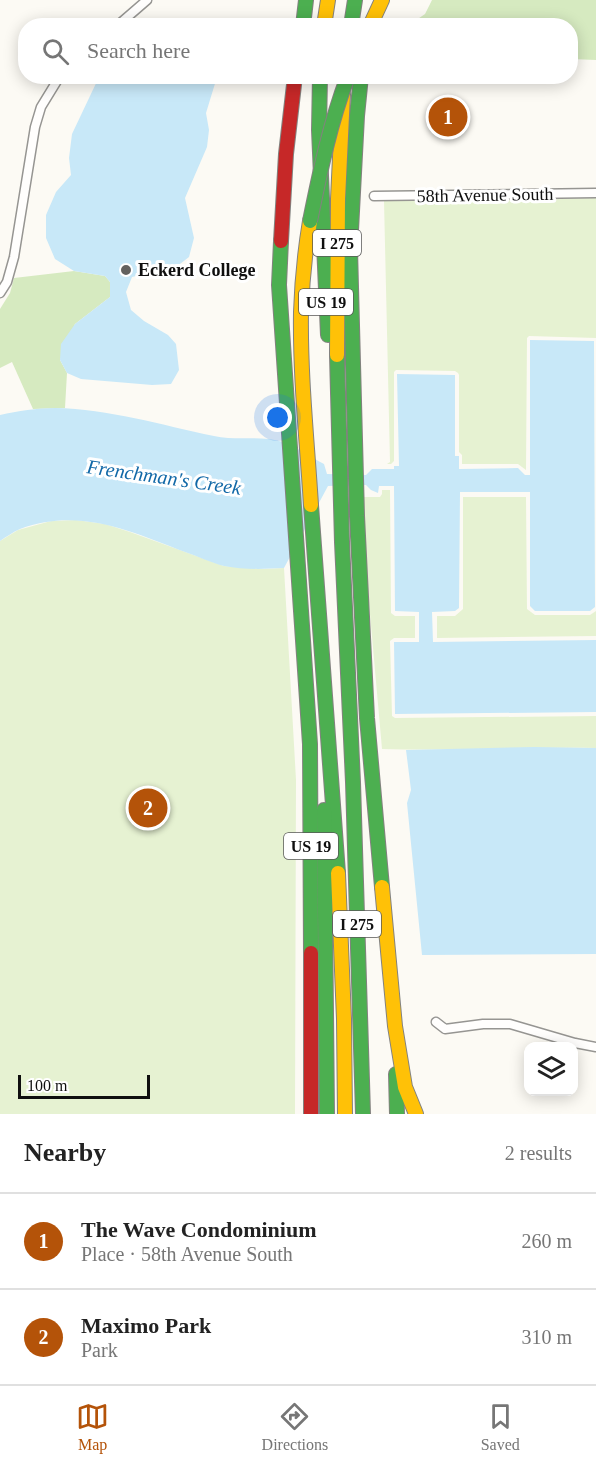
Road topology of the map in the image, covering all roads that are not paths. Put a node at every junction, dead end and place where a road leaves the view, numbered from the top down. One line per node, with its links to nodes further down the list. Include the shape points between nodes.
1 (147, 0): 7 (street)
2 (306, 0): 8 (highway)
3 (328, 0): 9 (highway)
4 (355, 0): 10 (highway)
5 (370, 0): 11 (highway)
6 (382, 0): 12 (highway)
7 (126, 18)
8 (304, 18)
9 (325, 18)
10 (352, 18)
11 (369, 18)
12 (372, 18)
13 (55, 84): 21 (street, via 41,107 35,127 14,257)
14 (294, 84): 27 (highway, US 19, via 286,151 279,285 310,744)
15 (320, 84): 22 (highway, US 19, via 330,376)
16 (344, 84): 23 (highway, I 275, bridge, via 310,221 301,312 304,421)
17 (345, 84): 22 (highway, I 275, via 338,166)
18 (360, 84): 25 (highway, via 350,249 357,516 367,718)
19 (596, 193): 20 (street, 58th Avenue South)
20 (374, 196)
21 (0, 293)
22 (338, 409): 30 (highway, I 275)
23 (331, 772): 28 (highway, via 324,800); 29 (highway, I 275, via 339,890)
24 (436, 1022): 26 (street, via 445,1029 510,1024)
25 (395, 1026): 31 (highway); 32 (highway, via 405,1087)
26 (596, 1047)
27 (311, 1114)
28 (327, 1114)
29 (345, 1114)
30 (363, 1114)
31 (397, 1114)
32 (416, 1114)

